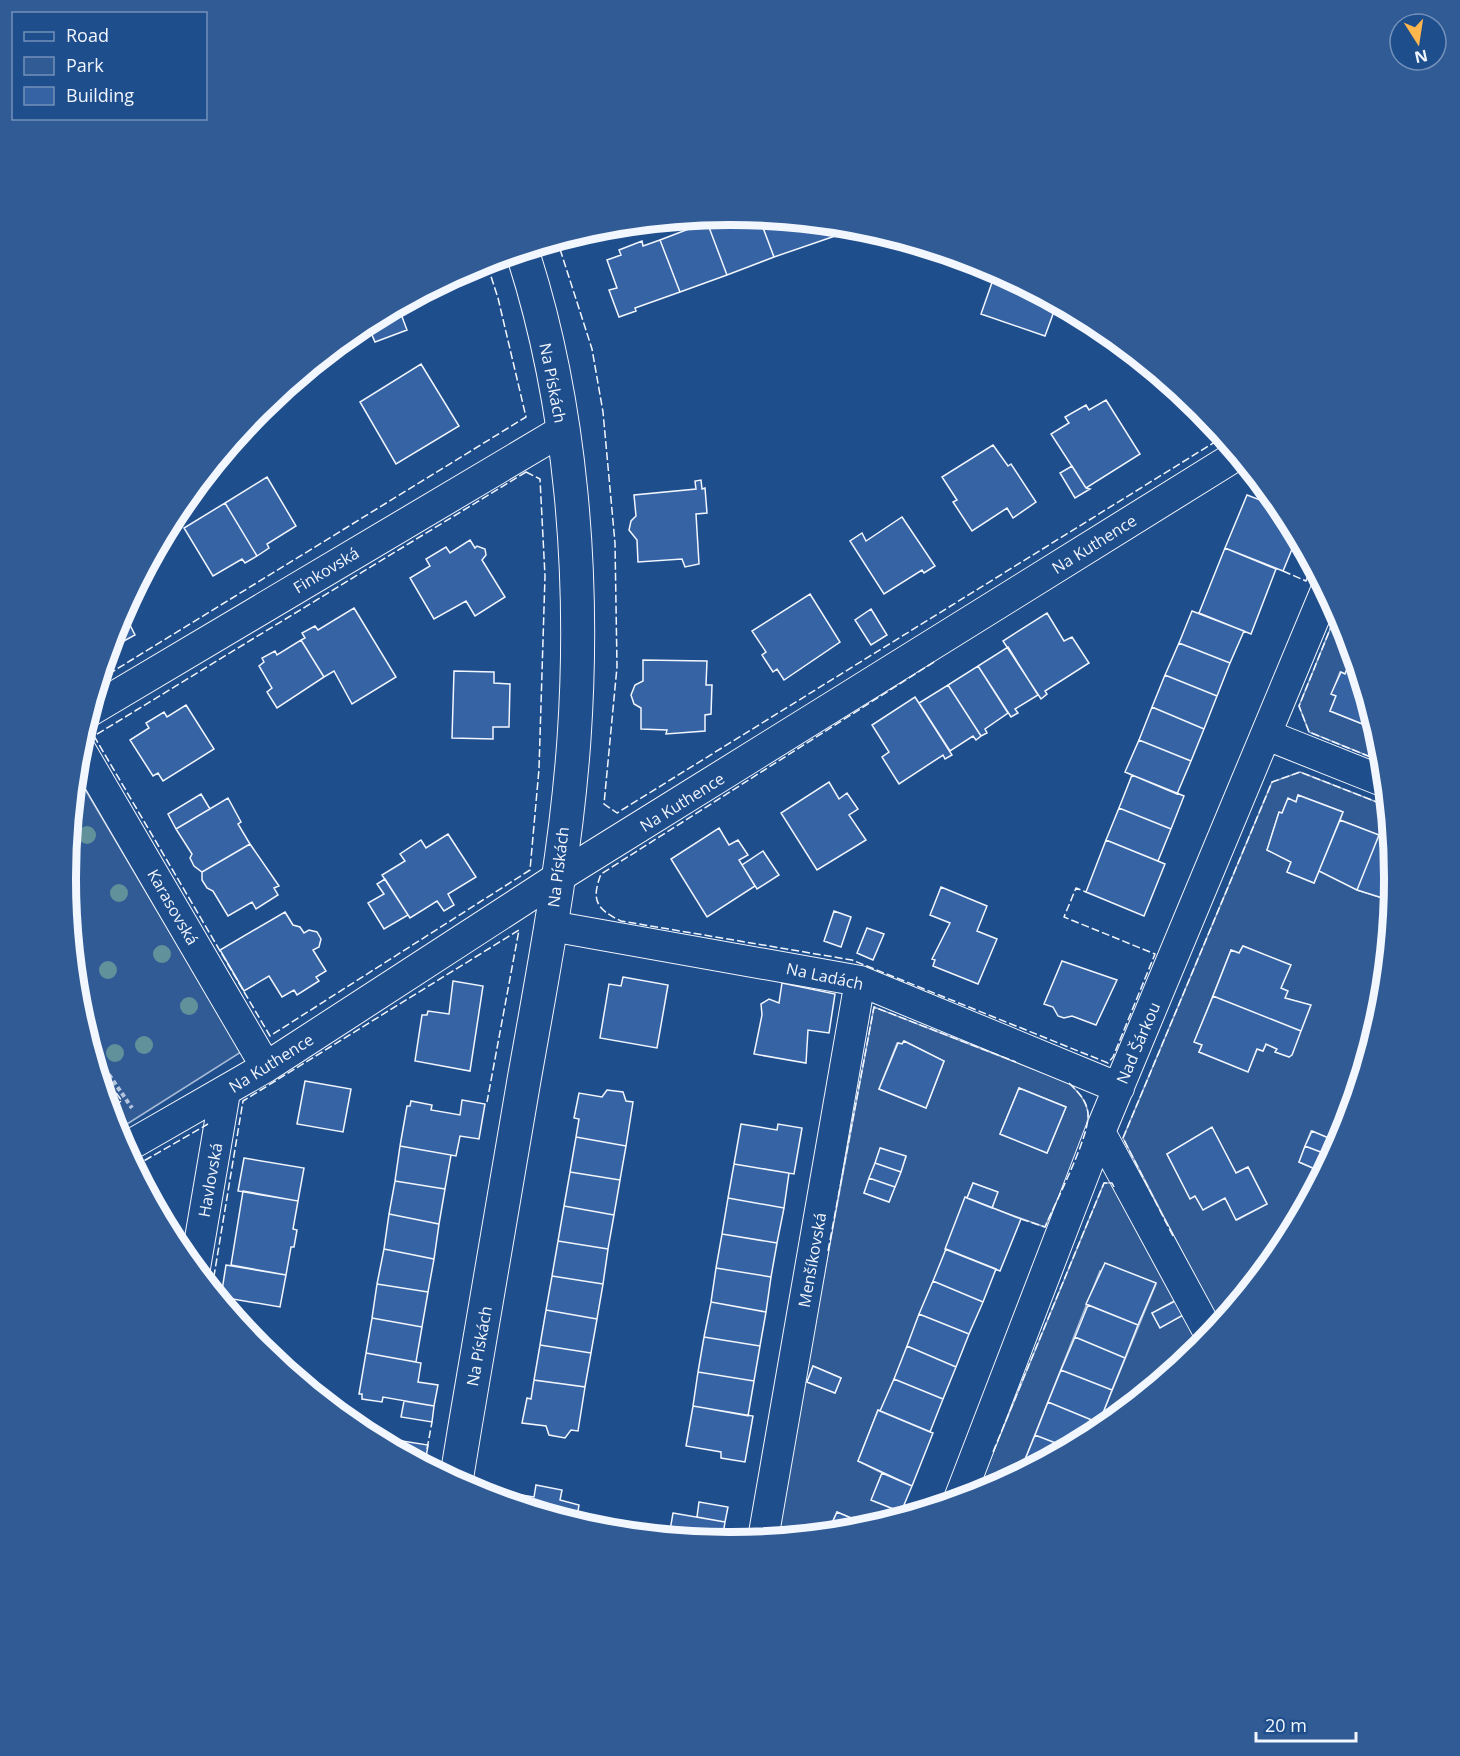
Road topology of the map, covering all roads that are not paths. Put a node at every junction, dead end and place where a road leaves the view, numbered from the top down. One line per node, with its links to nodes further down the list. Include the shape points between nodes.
1 (524, 258): 2 (street, Na Pískách)
2 (562, 430): 5 (street, Finkovská); 9 (street, Na Pískách, via 576,565 575,679 574,740)
3 (1230, 458): 9 (street, Na Kuthence)
4 (1322, 601): 6 (street, Nad Šárkou)
5 (100, 705)
6 (1267, 735): 8 (street); 13 (street, Nad Šárkou)
7 (87, 761): 12 (street, Karasovská)
8 (1376, 779)
9 (557, 878): 10 (street, Na Pískách); 12 (street, Na Kuthence)
10 (551, 926): 11 (street, Na Ladách); 19 (street, Na Pískách)
11 (860, 981): 13 (street, Na Ladách); 21 (street, Menšíkovská)
12 (266, 1067): 14 (street, Na Kuthence)
13 (1119, 1089): 15 (street, Nad Šárkou)
14 (225, 1092): 16 (street, Na Kuthence); 17 (street, Havlovská)
15 (1100, 1132): 18 (street); 20 (street, Nad Šárkou)
16 (133, 1143)
17 (197, 1255)
18 (1205, 1326)
19 (458, 1472)
20 (963, 1488)
21 (764, 1530)

